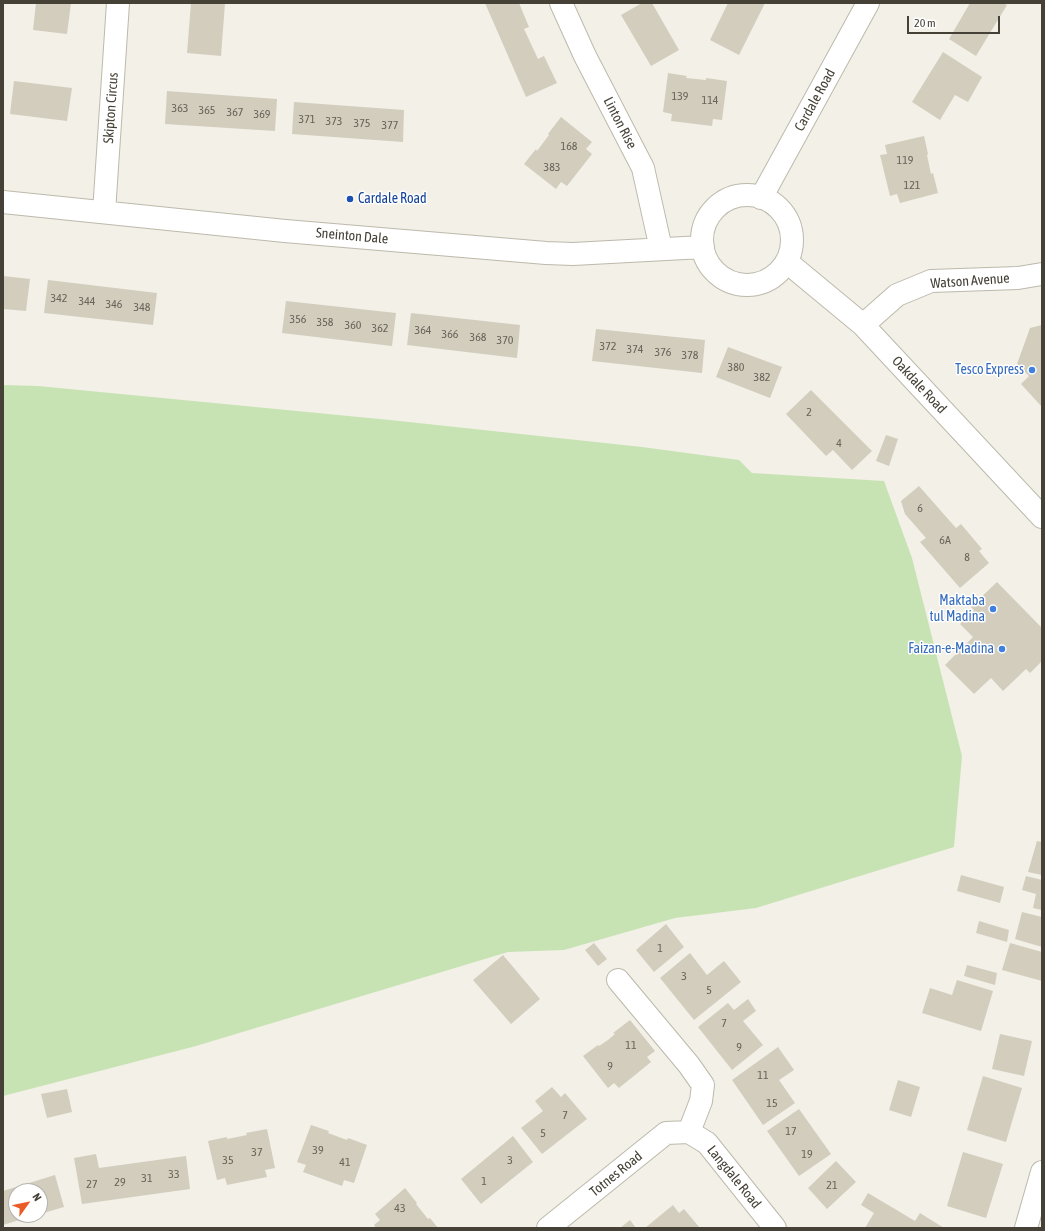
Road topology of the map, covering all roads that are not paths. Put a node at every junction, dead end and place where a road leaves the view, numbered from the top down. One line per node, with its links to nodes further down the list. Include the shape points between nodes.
1 (118, 3): 6 (street, Skipton Circus)
2 (561, 3): 8 (street, Linton Rise, via 585,56 643,168)
3 (868, 3): 4 (street, Cardale Road)
4 (761, 198): 7 (street, via 743,195 716,208 704,228); 9 (street, via 775,205 788,224 792,247)
5 (3, 202): 6 (street, Sneinton Dale)
6 (104, 212): 8 (street, Sneinton Dale, via 285,231 546,253)
7 (702, 246): 8 (street, Sneinton Dale); 9 (street, via 706,260 714,272 739,285 753,285 766,281 778,273)
8 (661, 249)
9 (787, 262): 11 (street, Oakdale Road)
10 (1042, 274): 11 (street, Watson Avenue, via 1018,278 931,281 897,295)
11 (863, 325): 12 (street, Oakdale Road)
12 (1042, 517)
13 (618, 980): 14 (street, via 703,1085 701,1101)
14 (689, 1132): 16 (street, Totnes Road, via 666,1133); 17 (street, Langdale Road, via 707,1143)
15 (1042, 1172): 18 (street)
16 (548, 1228)
17 (775, 1228)
18 (1026, 1228)

